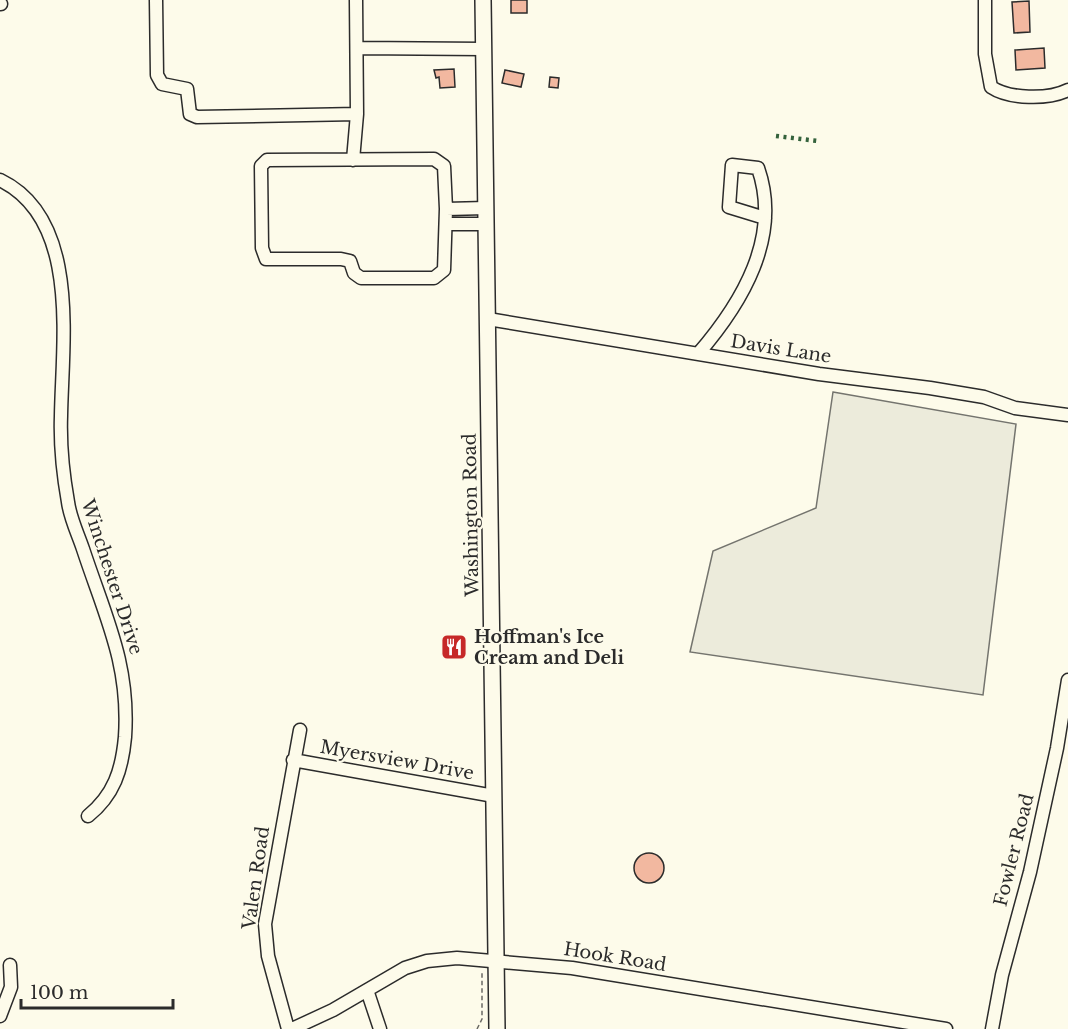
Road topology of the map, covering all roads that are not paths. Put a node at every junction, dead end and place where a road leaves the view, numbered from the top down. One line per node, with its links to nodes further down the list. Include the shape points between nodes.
1 (156, 0): 8 (street, via 157,75 162,84 187,89 190,114)
2 (356, 0): 5 (street)
3 (483, 0): 6 (main road, Washington Road)
4 (984, 0): 7 (street, via 988,80 998,91 1053,95)
5 (357, 48): 6 (street); 8 (street)
6 (484, 49): 11 (main road, Washington Road)
7 (1068, 90)
8 (357, 114): 9 (street)
9 (353, 160): 12 (street, via 434,159 444,166); 14 (street, via 267,160 261,166 262,248 266,260 341,259 350,261 354,273 361,278 434,278 444,270)
10 (0, 180): 23 (street, Winchester Drive, via 30,201 53,248 64,320 61,418 68,504 124,675 127,709 121,766 108,797)
11 (486, 208): 12 (street); 15 (main road, Washington Road)
12 (446, 209): 14 (street)
13 (765, 218): 13 (street, via 763,182 758,168 732,165 729,207); 17 (street, via 750,283 722,327)
14 (446, 224): 15 (street)
15 (486, 224): 16 (main road, Washington Road)
16 (488, 319): 17 (street, Davis Lane); 22 (main road, Washington Road)
17 (698, 354): 18 (street, Davis Lane, via 930,388 984,397 1015,408)
18 (1068, 415)
19 (1068, 680): 34 (street, Fowler Road, via 1058,748 1002,975)
20 (300, 730): 21 (street, Valen Road)
21 (293, 760): 22 (street, Myersview Drive); 29 (street, Valen Road, via 265,924 268,956)
22 (494, 796): 24 (main road, Washington Road)
23 (88, 816)
24 (489, 959): 26 (street, Hook Road, via 438,959 416,964); 28 (street, Hook Road, via 572,968); 32 (main road, Washington Road)
25 (10, 965): 27 (street, via 11,987)
26 (367, 990): 30 (street, Hook Road); 31 (street)
27 (0, 1016)
28 (928, 1027): 33 (street, Hook Road)
29 (288, 1029)
30 (292, 1029)
31 (380, 1029)
32 (496, 1029)
33 (946, 1029)
34 (993, 1029)

